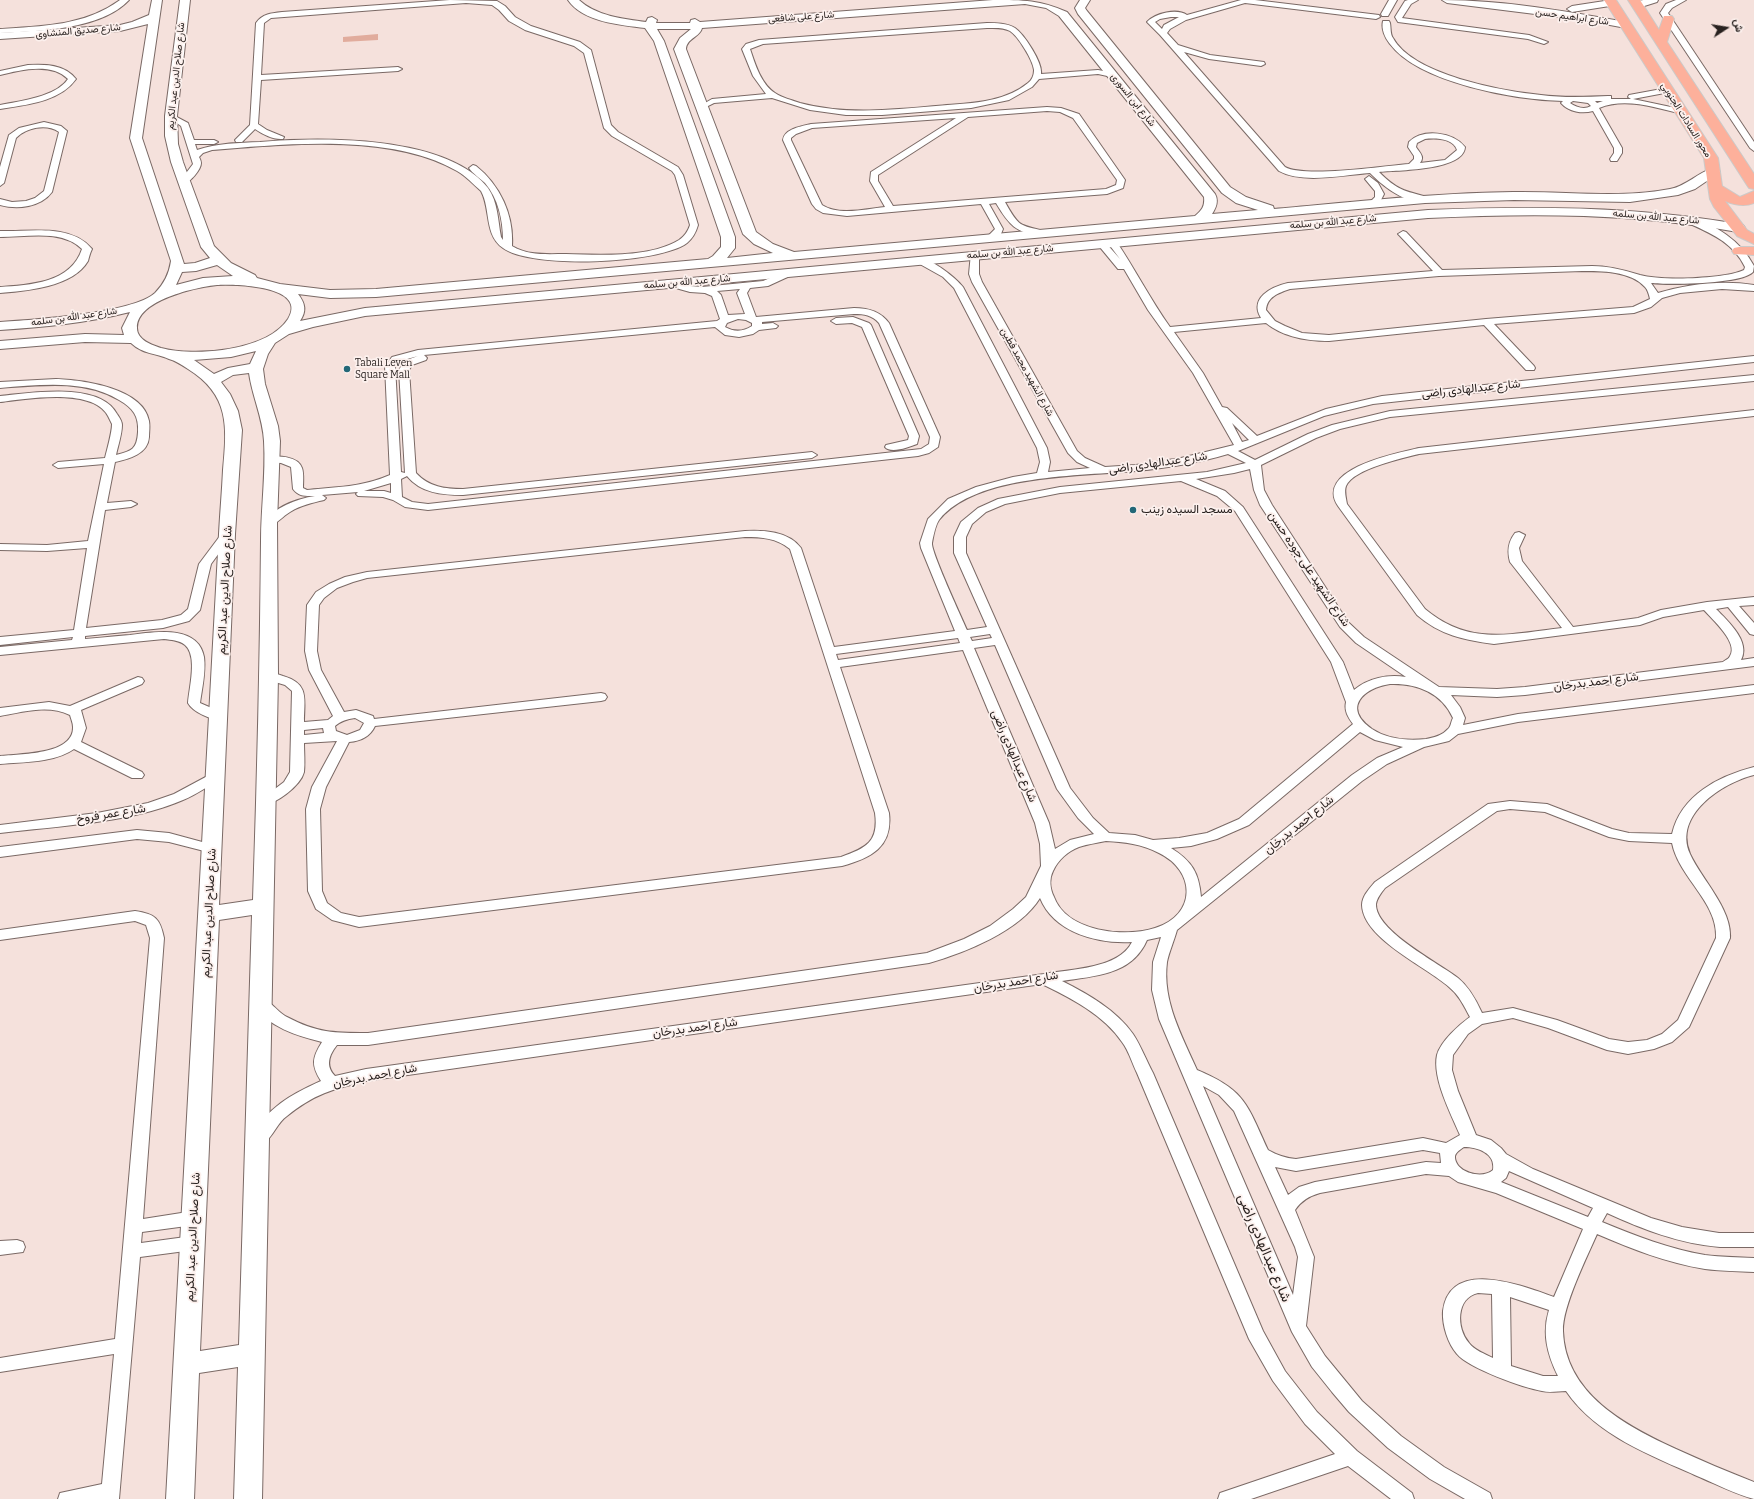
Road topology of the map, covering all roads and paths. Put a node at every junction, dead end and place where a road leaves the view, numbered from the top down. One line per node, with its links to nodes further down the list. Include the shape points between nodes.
1 (125, 0): 27 (street, via 104,13 77,22 46,28)
2 (157, 0): 19 (main road)
3 (572, 0): 23 (main road, شارع على شافعى, via 592,13)
4 (938, 0): 24 (main road, شارع على شافعى)
5 (1030, 0): 24 (main road, شارع على شافعى, via 743,21); 37 (main road, شارع ابن السورى, via 1063,14)
6 (1085, 0): 36 (main road, شارع ابن السورى, via 1080,8 1082,12)
7 (1393, 0): 18 (street)
8 (1414, 0): 21 (street, via 1408,3)
9 (1447, 0): 26 (main road, شارع ابراهيم حسن)
10 (1492, 0): 14 (main road, شارع ابراهيم حسن, via 1561,8 1587,7)
11 (1653, 0): 15 (main road)
12 (1682, 0): 22 (street, via 1674,2 1666,10 1664,13)
13 (188, 2): 61 (main road, شارع صلاح الدين عبد الكريم)
14 (1611, 2): 26 (main road, محور السادات الجنوبي)
15 (1636, 2): 32 (main road, محور السادات الجنوبي)
16 (601, 5): 23 (main road, شارع على شافعى)
17 (1194, 14): 20 (street, via 1245,1); 29 (street, via 1174,22); 29 (street, via 1153,19 1152,24)
18 (1385, 14): 20 (street); 21 (street)
19 (154, 17): 28 (main road, شارع صديق المنشاوى); 31 (main road)
20 (1376, 17): 25 (street, via 1377,20)
21 (1400, 18): 25 (street, via 1395,23); 33 (street, via 1529,37)
22 (1668, 19): 32 (main road); 71 (street)
23 (653, 22): 24 (main road, شارع على شافعى); 111 (main road, via 728,236 728,248)
24 (695, 22): 49 (main road, via 697,30 685,38 680,49)
25 (1386, 23): 52 (street, via 1389,38 1396,47 1422,66 1488,89)
26 (1626, 25): 48 (main road, محور السادات الجنوبي)
27 (0, 31)
28 (122, 32): 30 (main road, شارع صديق المنشاوى); 31 (main road, شارع صديق المنشاوى); 34 (main road, شارع صديق المنشاوى)
29 (1163, 33): 35 (street)
30 (0, 36)
31 (142, 37): 112 (main road, via 136,138 176,256)
32 (1662, 41): 81 (main road, محور السادات الجنوبي)
33 (1544, 42)
34 (0, 44)
35 (1175, 47): 38 (street); 41 (street)
36 (1114, 53): 37 (main road); 64 (main road, شارع ابن السورى)
37 (1099, 58): 40 (street, via 1093,66 1056,69); 44 (main road, شارع ابن السورى)
38 (1210, 58): 39 (street); 41 (street, via 1197,60)
39 (1261, 64)
40 (1037, 65): 45 (street); 47 (street, via 1017,33 997,26 766,41 746,49)
41 (1190, 65): 77 (street, via 1282,169 1301,176)
42 (398, 69): 46 (street)
43 (0, 73): 55 (street, via 42,67 63,71 72,79 64,89)
44 (1112, 75): 45 (street, via 1098,72); 65 (main road, شارع ابن السورى)
45 (1037, 77): 51 (street, via 1028,87 999,100 884,113 850,114 817,110)
46 (257, 78): 63 (street); 104 (street, via 260,23 264,18 282,14 481,1 499,6 512,19 528,28 586,49 607,126 615,134 678,172 694,226 691,234 668,248 609,258 534,257 520,254)
47 (762, 86): 50 (street); 51 (street)
48 (1667, 90): 54 (street, via 1635,96); 59 (main road, محور السادات الجنوبي)
49 (697, 94): 50 (street); 56 (main road)
50 (745, 96): 51 (street); 56 (street, via 712,101)
51 (773, 96)
52 (1538, 97): 53 (street); 57 (street)
53 (1573, 99): 54 (street); 57 (street, via 1565,101)
54 (1584, 99): 58 (street)
55 (0, 107)
56 (702, 107): 107 (main road, via 750,234 767,247)
57 (1570, 107): 58 (street, via 1588,110); 62 (street)
58 (1596, 107): 59 (street, via 1611,102 1639,102); 62 (street)
59 (1682, 112): 78 (main road, محور السادات الجنوبي, via 1711,158)
60 (966, 115): 88 (street, via 1047,109 1073,114 1122,182 1117,188 1107,191); 92 (street, via 874,174 874,181); 92 (street, via 811,126 793,132 787,137 818,206 827,211 840,213)
61 (171, 116): 69 (street, via 185,125); 79 (main road, شارع صلاح الدين عبد الكريم, via 171,143)
62 (1604, 124): 74 (street, via 1618,148)
63 (254, 125): 66 (street, via 264,132); 67 (street)
64 (1176, 129): 65 (main road); 93 (main road, شارع ابن السورى, via 1232,195 1252,205)
65 (1157, 131): 96 (main road, شارع ابن السورى, via 1210,197 1208,211)
66 (280, 137): 68 (street); 82 (street, via 349,137 411,146 462,162 481,173)
67 (239, 140): 68 (street); 70 (street)
68 (264, 141): 70 (street); 83 (street, via 333,141 404,149 447,163 468,175)
69 (190, 142): 70 (street); 73 (street)
70 (220, 144): 73 (street, via 200,151)
71 (1754, 148)
72 (4, 155): 80 (street); 90 (street, via 12,137 19,131 33,126 49,126 63,131 45,196 25,203)
73 (194, 157): 79 (street, via 196,167)
74 (1614, 159)
75 (1411, 167): 75 (street, via 1447,162 1455,157 1461,147 1451,140 1440,137 1418,138 1412,147 1418,160); 76 (street)
76 (1373, 171): 77 (street); 87 (street, via 1390,189)
77 (1362, 172): 91 (street, via 1379,190 1380,197)
78 (1714, 172): 84 (main road, محور السادات الجنوبي); 86 (main road, شارع عبد الله بن سلمه, via 1691,186 1674,192)
79 (184, 181): 109 (main road, شارع صلاح الدين عبد الكريم, via 208,246)
80 (0, 183)
81 (1754, 185)
82 (493, 186): 83 (street); 104 (street, via 501,201)
83 (483, 188): 104 (street, via 491,203 497,238 500,243)
84 (1716, 189): 85 (main road, via 1728,198 1740,201 1750,200); 97 (main road, محور السادات الجنوبي, via 1721,207)
85 (1754, 195)
86 (1630, 198): 87 (main road, شارع عبد الله بن سلمه, via 1514,196); 94 (main road, via 1645,204 1648,208)
87 (1425, 199): 91 (main road, شارع عبد الله بن سلمه)
88 (999, 200): 89 (street); 98 (street, via 1018,228 1032,233)
89 (983, 201): 92 (street); 101 (street, via 999,229)
90 (0, 202)
91 (1373, 203): 93 (main road, شارع عبد الله بن سلمه)
92 (890, 209)
93 (1280, 212): 96 (main road, شارع عبد الله بن سلمه)
94 (1641, 213): 95 (main road, شارع عبد الله بن سلمه); 103 (main road, شارع عبد الله بن سلمه, via 1513,211 1428,214)
95 (1686, 218): 97 (main road, شارع عبد الله بن سلمه); 105 (street)
96 (1199, 219): 98 (main road, شارع عبد الله بن سلمه)
97 (1745, 219): 102 (main road, محور السادات الجنوبي)
98 (1042, 233): 101 (main road, شارع عبد الله بن سلمه)
99 (0, 234): 124 (street, via 61,235 78,240 87,249 83,263 65,276 36,285)
100 (1403, 234): 115 (street)
101 (991, 238): 106 (main road, شارع عبد الله بن سلمه)
102 (1754, 240)
103 (1108, 243): 108 (main road, شارع عبد الله بن سلمه); 137 (street, via 1115,260 1133,277)
104 (508, 246)
105 (1747, 251): 116 (street, via 1749,270 1746,274)
106 (821, 254): 107 (main road, شارع عبد الله بن سلمه); 113 (main road)
107 (796, 256): 111 (main road, شارع عبد الله بن سلمه)
108 (974, 256): 110 (main road, شارع عبد الله بن سلمه); 166 (street, شارع الشهيد محمد فطين, via 974,274 977,282 1073,453 1092,466)
109 (218, 260): 112 (main road, via 196,267); 118 (main road, شارع صلاح الدين عبد الكريم, via 243,276)
110 (921, 260): 113 (main road, شارع عبد الله بن سلمه); 169 (street, شارع الشهيد محمد فطين, via 946,275 958,287 1042,448 1045,462)
111 (710, 264): 127 (main road, شارع عبد الله بن سلمه, via 376,294)
112 (177, 268): 126 (main road, via 171,283)
113 (827, 269): 114 (main road, شارع عبد الله بن سلمه)
114 (791, 272): 119 (main road, شارع عبد الله بن سلمه); 120 (street, via 765,284)
115 (1439, 272): 117 (street, via 1596,269 1625,273); 131 (street, via 1288,286 1265,296 1261,304 1262,312)
116 (1732, 276): 117 (street, via 1662,282); 121 (street)
117 (1638, 278): 128 (street, via 1654,291)
118 (263, 283): 122 (main road); 126 (main road, via 244,280 201,283)
119 (668, 283): 125 (street, via 690,289); 130 (main road, شارع عبد الله بن سلمه)
120 (747, 286): 125 (street); 133 (street, via 742,293)
121 (1741, 286): 123 (street); 128 (street, via 1681,290)
122 (279, 288): 127 (main road, شارع عبد الله بن سلمه); 138 (main road, via 290,294 297,302 298,312 294,322)
123 (1754, 288)
124 (0, 290)
125 (708, 290): 135 (street, via 716,295)
126 (161, 294): 129 (main road)
127 (346, 294): 130 (main road, via 334,304 335,311)
128 (1654, 298): 134 (street, via 1651,303 1634,310)
129 (146, 302): 132 (main road, شارع عبد الله بن سلمه, via 93,316); 139 (main road, via 130,321 129,330)
130 (343, 316): 138 (main road, شارع عبد الله بن سلمه, via 310,323)
131 (1269, 320): 134 (street, via 1294,333 1329,338); 137 (street)
132 (56, 322): 136 (main road, شارع عبد الله بن سلمه); 140 (main road, via 69,324 72,329 66,336)
133 (755, 322): 135 (street, via 741,316); 135 (street, via 750,332 739,334); 146 (street, via 854,311 870,313 882,319); 149 (street, via 859,321 866,325)
134 (1486, 322): 147 (street)
135 (723, 325): 142 (street)
136 (0, 326)
137 (1168, 330): 157 (street)
138 (277, 335): 143 (main road, شارع عبد الله بن سلمه, via 234,352 214,355); 148 (main road, via 261,354)
139 (133, 339): 140 (main road, شارع عبد الله بن سلمه); 143 (main road, via 142,346)
140 (56, 340): 141 (main road, شارع عبد الله بن سلمه)
141 (0, 345)
142 (503, 348): 167 (street, via 420,358 405,366); 168 (street, via 418,353 402,356 392,362 390,366)
143 (173, 355): 152 (main road, شارع صلاح الدين عبد الكريم, via 194,366)
144 (1754, 359): 145 (street, شارع عبدالهادى راضى)
145 (1723, 362): 151 (street); 159 (street, شارع عبدالهادى راضى, via 1382,399 1334,409)
146 (905, 368): 149 (street); 153 (street)
147 (1530, 368)
148 (256, 369): 152 (main road, via 227,372); 162 (main road, via 270,426)
149 (885, 370): 155 (street)
150 (1754, 378): 151 (street, شارع عبدالهادى راضى)
151 (1741, 380): 164 (street, شارع عبدالهادى راضى, via 1390,414 1336,427)
152 (213, 382): 179 (main road, شارع صلاح الدين عبد الكريم, via 223,394 234,430)
153 (912, 384): 155 (street); 170 (street, via 935,441 934,445 925,451)
154 (0, 385): 161 (street, via 65,382 110,391 127,400 138,410 145,422 142,444 136,451)
155 (892, 386): 170 (street, via 914,436 913,442 905,445)
156 (0, 399): 161 (street, via 58,394 80,396 101,404 115,416 117,424)
157 (1218, 407): 159 (street); 160 (street)
158 (1754, 414): 186 (street, via 1435,448 1402,455 1353,472 1342,482 1339,493 1342,504 1421,612 1434,623 1472,637 1494,640)
159 (1256, 441): 160 (street, شارع عبدالهادى راضى)
160 (1235, 449): 163 (street, شارع عبدالهادى راضى); 164 (street)
161 (110, 460): 165 (street); 177 (street)
162 (271, 460): 173 (street, via 283,460 295,465 298,469 298,489); 178 (main road)
163 (1174, 463): 166 (street, شارع عبدالهادى راضى); 171 (street, via 1172,468)
164 (1254, 464): 171 (street, شارع عبدالهادى راضى, via 1207,475); 199 (street, شارع الشهيد على جوده حسن, via 1259,490 1266,505 1344,624 1360,640)
165 (58, 465)
166 (1105, 470): 169 (street, شارع عبدالهادى راضى)
167 (411, 474): 168 (street); 170 (street, via 415,480 430,488 457,492)
168 (395, 476): 173 (street, via 368,487 314,492); 174 (street)
169 (1042, 476): 172 (street, شارع عبدالهادى راضى, via 1021,478)
170 (640, 478): 174 (street, via 428,507 409,505)
171 (1180, 478): 175 (street, شارع عبدالهادى راضى, via 1060,490); 202 (street, شارع الشهيد على جوده حسن, via 1216,489 1239,508 1337,662)
172 (981, 488): 175 (street); 190 (street, شارع عبدالهادى راضى, via 948,505 936,517 928,530 926,544)
173 (302, 497): 174 (street, via 367,493); 178 (street)
174 (397, 498)
175 (1002, 501): 188 (street, شارع عبدالهادى راضى, via 982,510 967,522 960,537 960,553)
176 (131, 504): 177 (street)
177 (100, 507): 181 (street)
178 (269, 523): 197 (main road)
179 (227, 534): 189 (street, via 205,564 191,614 163,624); 205 (main road, شارع صلاح الدين عبد الكريم)
180 (1519, 535): 186 (street, via 1514,543 1513,553 1516,562)
181 (93, 544): 182 (street, via 47,548); 189 (street)
182 (0, 547)
183 (1754, 602): 184 (street)
184 (1731, 604): 185 (street); 187 (street)
185 (1707, 606): 186 (street, via 1661,614 1640,621); 196 (street, via 1735,638 1739,648 1736,658)
186 (1570, 631)
187 (1754, 632)
188 (996, 635): 190 (street); 223 (street, شارع عبدالهادى راضى, via 1064,789 1084,818)
189 (79, 638): 191 (street); 192 (street); 205 (street, via 164,635 182,637 191,642 198,657 194,703)
190 (964, 640): 193 (street); 195 (street); 228 (street, شارع عبدالهادى راضى, via 1042,823 1049,851)
191 (0, 641)
192 (0, 651)
193 (830, 651): 195 (street); 206 (street, via 796,548 788,540 776,535 745,534 367,575 333,586 320,595 313,605 311,652 315,670)
194 (1754, 662): 196 (street, شارع احمد بدرخان)
195 (834, 664): 211 (street, via 885,824 882,836 873,847 859,856 842,861 359,922 337,917 321,906 315,892 313,809)
196 (1727, 665): 199 (street, شارع احمد بدرخان, via 1525,691 1490,693)
197 (269, 676): 209 (street, via 296,687); 219 (main road)
198 (138, 681): 203 (street)
199 (1434, 689): 202 (street, via 1410,681 1384,681 1359,690); 210 (street, via 1453,704 1459,718)
200 (1754, 689): 210 (street, via 1518,718)
201 (601, 697): 207 (street)
202 (1351, 700): 208 (street, via 1351,712)
203 (71, 710): 204 (street, via 52,706); 213 (street, via 76,713 80,726)
204 (0, 712)
205 (218, 716): 218 (main road, شارع صلاح الدين عبد الكريم)
206 (336, 720): 207 (street, via 356,714 368,719); 209 (street); 211 (street, via 329,730)
207 (370, 723): 211 (street, via 366,732 352,738)
208 (1360, 726): 214 (street, via 1377,736 1398,743); 225 (street, via 1226,832 1204,840 1179,844)
209 (297, 727): 212 (street)
210 (1454, 731): 214 (street, via 1440,740)
211 (339, 737): 212 (street)
212 (297, 740): 219 (street, via 296,778)
213 (74, 744): 215 (street, via 60,751); 217 (street)
214 (1421, 744): 231 (street, شارع احمد بدرخان, via 1382,762 1357,778)
215 (0, 760)
216 (1754, 771): 224 (street, via 1731,776 1701,797 1689,811)
217 (137, 775)
218 (215, 776): 220 (street, شارع عمر فروخ, via 179,797 151,807); 226 (main road, شارع صلاح الدين عبد الكريم)
219 (266, 801): 229 (main road)
220 (116, 814): 221 (street, شارع عمر فروخ); 222 (street)
221 (0, 829)
222 (114, 836): 226 (street, شارع عمر فروخ, via 152,834); 227 (street, شارع عمر فروخ)
223 (1106, 837): 225 (street, via 1122,837); 228 (street, via 1070,846 1057,854)
224 (1678, 839): 237 (street, via 1680,850 1724,928 1720,946 1684,1023 1667,1038 1650,1045 1628,1048 1607,1044 1513,1013); 237 (street, via 1629,837 1609,833 1547,808 1510,804 1493,807 1380,885 1372,894 1369,906 1373,919 1387,936 1462,990)
225 (1153, 844): 231 (street, via 1173,855 1188,869 1195,886 1194,902)
226 (212, 849): 230 (main road, شارع صلاح الدين عبد الكريم)
227 (0, 852)
228 (1045, 872): 234 (street, via 1045,895 1054,910 1070,923 1116,938); 238 (street, via 1030,902 1003,924 970,944 929,958 368,1038)
229 (263, 906): 230 (main road); 236 (main road)
230 (209, 914): 250 (main road, شارع صلاح الدين عبد الكريم)
231 (1185, 918): 232 (street)
232 (1171, 928): 234 (street); 239 (street, شارع عبدالهادى راضى, via 1160,962 1159,990 1167,1019)
233 (0, 934): 252 (street, via 135,916 147,917 154,924 157,938)
234 (1141, 937): 235 (street, شارع احمد بدرخان, via 1136,950 1125,961)
235 (1044, 979): 240 (street, شارع احمد بدرخان, via 366,1075); 268 (street, via 1100,1009 1127,1038 1255,1334 1279,1376 1306,1412)
236 (261, 1004): 238 (street, via 279,1020 304,1032); 242 (main road)
237 (1478, 1019): 241 (street, via 1463,1030 1445,1054 1444,1070 1450,1091)
238 (333, 1040): 240 (street, via 325,1048 321,1058 324,1076)
239 (1190, 1074): 244 (street, via 1218,1085 1233,1097 1247,1120); 261 (street, شارع عبدالهادى راضى)
240 (332, 1083): 242 (street, شارع احمد بدرخان, via 300,1097 274,1117)
241 (1470, 1140): 243 (street, via 1454,1144); 245 (street, via 1489,1146)
242 (257, 1141): 263 (main road)
243 (1449, 1150): 244 (street, via 1423,1144 1296,1165 1284,1164); 246 (street, via 1448,1163)
244 (1262, 1154): 249 (street)
245 (1500, 1159): 247 (street, via 1502,1166 1496,1178); 248 (street, via 1527,1173)
246 (1453, 1170): 247 (street, via 1460,1176); 249 (street, via 1426,1168 1320,1186 1299,1194)
247 (1479, 1182): 251 (street, via 1500,1188)
248 (1603, 1204): 251 (street); 253 (street, via 1646,1223 1682,1234 1719,1240)
249 (1286, 1209): 261 (street, via 1306,1257)
250 (194, 1218): 252 (street); 254 (main road, شارع صلاح الدين عبد الكريم)
251 (1592, 1226): 258 (street, via 1646,1248 1676,1256 1706,1262); 260 (street)
252 (133, 1227): 257 (street)
253 (1754, 1240)
254 (193, 1243): 257 (street); 264 (main road, شارع صلاح الدين عبد الكريم)
255 (17, 1247): 256 (street)
256 (0, 1248)
257 (132, 1251): 262 (street)
258 (1754, 1265)
259 (1501, 1289): 260 (street); 266 (street); 266 (street, via 1488,1286 1469,1288 1455,1298 1451,1310 1451,1324 1464,1351)
260 (1559, 1306): 267 (street, via 1554,1330 1556,1347)
261 (1298, 1327): 276 (street, شارع عبدالهادى راضى, via 1326,1370 1352,1403 1388,1438 1431,1470)
262 (123, 1345): 265 (street); 270 (street)
263 (252, 1354): 264 (main road); 273 (main road)
264 (187, 1364): 272 (main road, شارع صلاح الدين عبد الكريم)
265 (0, 1365)
266 (1502, 1369): 267 (street, via 1528,1381 1544,1384)
267 (1570, 1383): 269 (street, via 1599,1414 1616,1427 1656,1448)
268 (1350, 1457): 274 (street); 275 (street)
269 (1754, 1491)
270 (110, 1495): 271 (street)
271 (67, 1499)
272 (180, 1499)
273 (248, 1499)
274 (1227, 1499)
275 (1404, 1499)
276 (1483, 1499)

